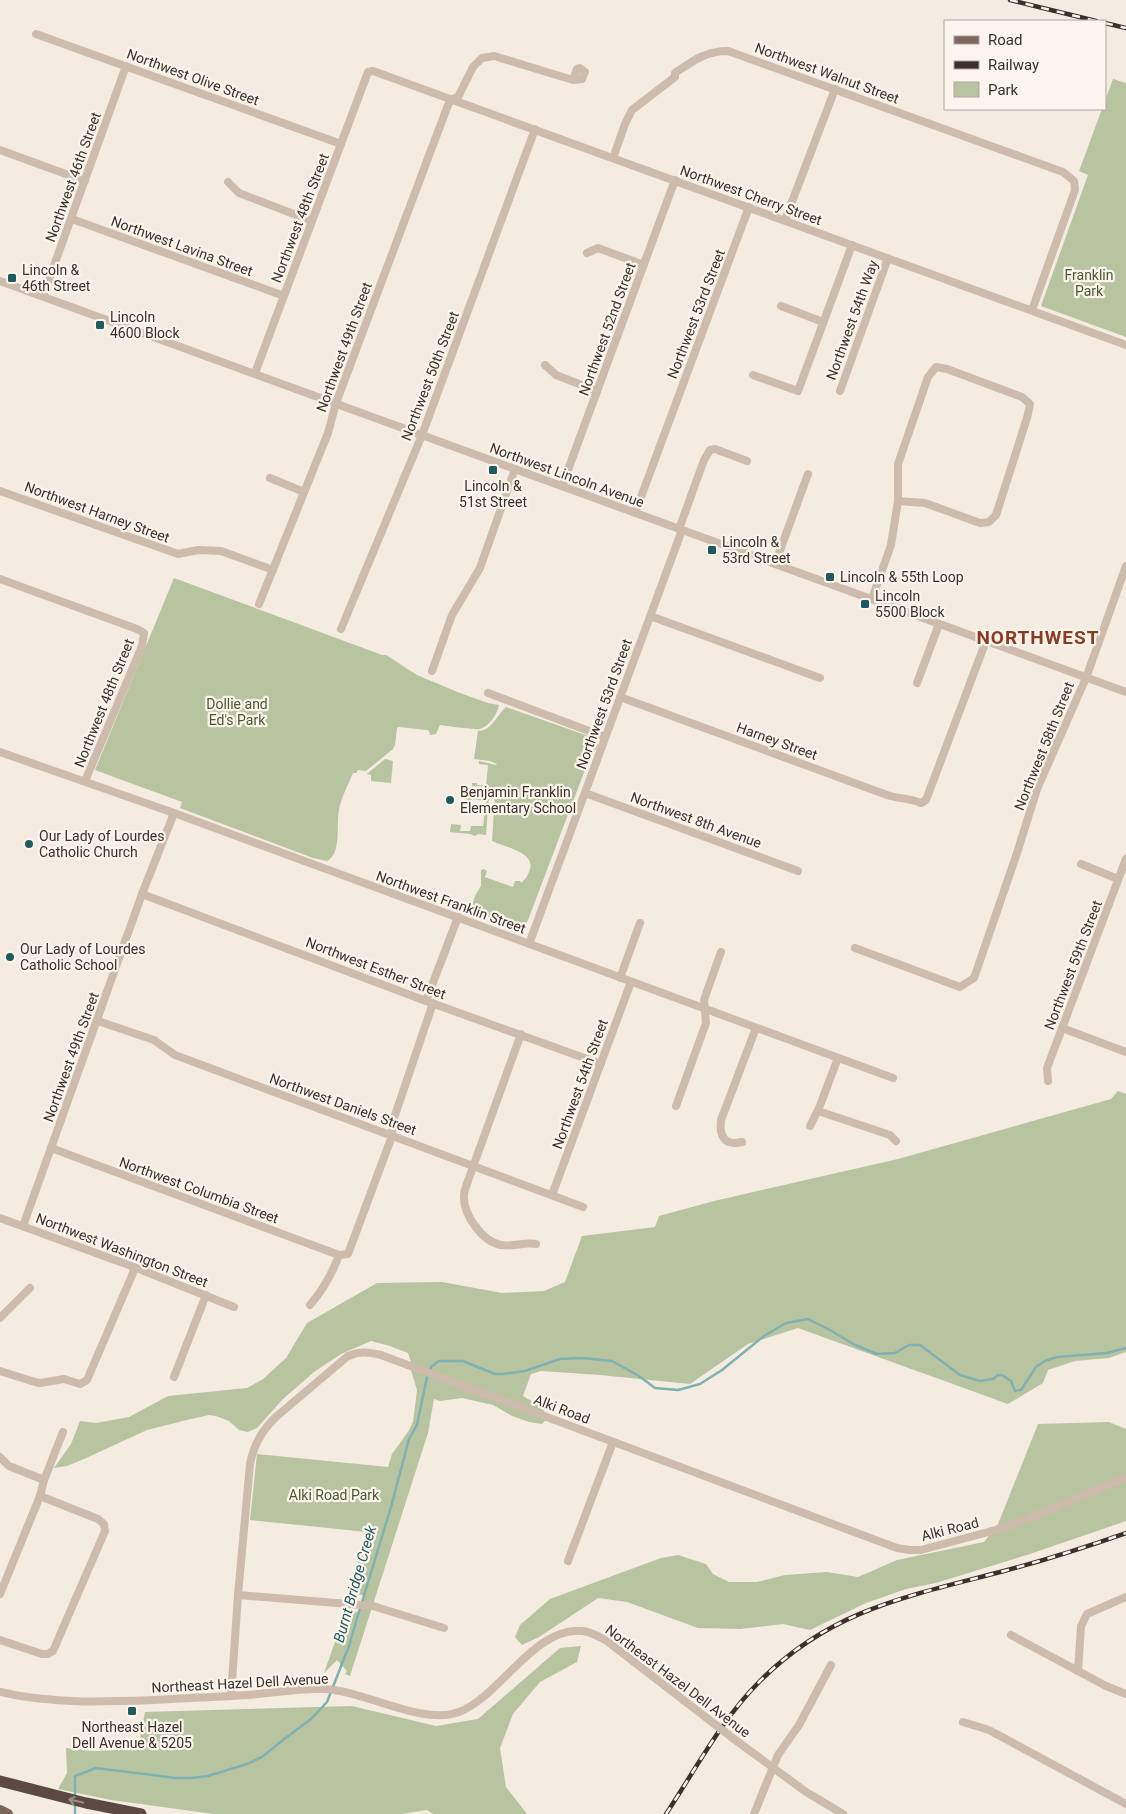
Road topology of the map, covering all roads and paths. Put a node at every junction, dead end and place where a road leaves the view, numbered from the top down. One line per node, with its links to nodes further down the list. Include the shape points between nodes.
1 (36, 34): 2 (street, Northwest Olive Street)
2 (126, 66): 8 (street, Northwest Olive Street); 12 (street, Northwest 46th Street)
3 (368, 72): 6 (street, Northwest Cherry Street, via 380,73); 8 (street, Northwest 48th Street)
4 (574, 80): 6 (street, Northwest 49th Street, via 494,56 482,58 473,67 458,96)
5 (835, 89): 10 (street, Northwest Walnut Street, via 728,51 703,55 675,73 675,77 632,110); 16 (street); 26 (street, Northwest Walnut Street, via 1063,172 1074,181 1074,190)
6 (452, 99): 7 (street, Northwest Cherry Street); 34 (street, Northwest 49th Street)
7 (535, 129): 10 (street, Northwest Cherry Street); 35 (street, Northwest 50th Street)
8 (341, 144): 17 (street, Northwest 48th Street)
9 (0, 150): 12 (street)
10 (613, 158): 11 (street, Northwest Cherry Street)
11 (675, 180): 14 (street, Northwest Cherry Street); 21 (street, Northwest 52nd Street)
12 (85, 181): 15 (street, Northwest 46th Street)
13 (228, 182): 17 (street, via 239,193)
14 (749, 207): 16 (street, Northwest Cherry Street); 44 (street, Northwest 53rd Street)
15 (72, 219): 23 (street, Northwest 46th Street); 24 (street, Northwest Lavina Street)
16 (785, 220): 18 (street, Northwest Cherry Street)
17 (312, 221): 24 (street, Northwest 48th Street)
18 (852, 245): 20 (street, Northwest Cherry Street); 27 (street)
19 (586, 253): 21 (street, via 598,248)
20 (888, 258): 26 (street, Northwest Cherry Street); 33 (street, Northwest 54th Way)
21 (644, 265): 32 (street, Northwest 52nd Street)
22 (0, 281): 23 (street, Northwest Lincoln Avenue)
23 (43, 296): 30 (street, Northwest Lincoln Avenue)
24 (284, 296): 30 (street, Northwest 48th Street)
25 (781, 306): 27 (street)
26 (1032, 310): 28 (street, Northwest Cherry Street)
27 (823, 322): 31 (street, via 798,391)
28 (1126, 345)
29 (545, 365): 32 (street, via 556,375)
30 (255, 373): 34 (street, Northwest Lincoln Avenue)
31 (753, 375)
32 (597, 391): 40 (street, Northwest 52nd Street)
33 (840, 391)
34 (336, 403): 35 (street, Northwest Lincoln Avenue); 42 (street, Northwest 49th Street, via 328,433)
35 (422, 435): 37 (street, Northwest Lincoln Avenue); 54 (street, Northwest 50th Street)
36 (747, 461): 45 (street, Northwest 53rd Street, via 710,450)
37 (515, 469): 40 (street, Northwest Lincoln Avenue); 56 (street, via 480,568 452,615)
38 (808, 474): 46 (street)
39 (270, 478): 42 (street)
40 (562, 486): 44 (street, Northwest Lincoln Avenue)
41 (0, 491): 48 (street, Northwest Harney Street, via 178,554 198,550 221,551)
42 (304, 492): 48 (street, Northwest 49th Street)
43 (898, 501): 43 (street, via 898,464 928,377 936,367 947,368 1022,397 1030,404 996,515 989,522 980,523 926,503); 50 (street, via 891,545)
44 (635, 513): 45 (street, Northwest Lincoln Avenue)
45 (681, 529): 46 (street, Northwest Lincoln Avenue); 52 (street, Northwest 53rd Street)
46 (775, 564): 50 (street, Northwest Lincoln Avenue)
47 (1126, 566): 58 (street, Northwest 58th Street)
48 (273, 570): 51 (street, Northwest 49th Street)
49 (0, 579): 65 (street, Northwest 48th Street, via 144,633 142,646)
50 (872, 599): 53 (street, Northwest Lincoln Avenue)
51 (259, 604)
52 (650, 616): 57 (street); 62 (street, Northwest 53rd Street)
53 (939, 624): 55 (street, Northwest Lincoln Avenue); 59 (street)
54 (341, 629)
55 (986, 641): 58 (street, Northwest Lincoln Avenue); 62 (street, Harney Street, via 926,800 921,803 896,798)
56 (432, 671)
57 (820, 678)
58 (1086, 678): 61 (street, Northwest Lincoln Avenue); 76 (street, Northwest 58th Street, via 1037,789 974,978 960,987)
59 (917, 683)
60 (488, 692): 63 (street)
61 (1126, 692)
62 (620, 697): 63 (street, Northwest 53rd Street)
63 (605, 737): 66 (street, Northwest 53rd Street)
64 (0, 752): 65 (street, Northwest Franklin Street)
65 (85, 781): 67 (street, Northwest Franklin Street)
66 (585, 792): 70 (street, Northwest 8th Avenue); 75 (street, Northwest 53rd Street)
67 (174, 813): 72 (street, Northwest 49th Street); 73 (street, Northwest Franklin Street)
68 (1126, 859): 71 (street, Northwest 59th Street)
69 (1081, 864): 71 (street)
70 (798, 871)
71 (1118, 879): 84 (street, Northwest 59th Street)
72 (142, 894): 80 (street, Northwest Esther Street); 82 (street, Northwest 49th Street)
73 (458, 917): 75 (street, Northwest Franklin Street); 80 (street)
74 (640, 923): 78 (street)
75 (529, 944): 78 (street, Northwest Franklin Street)
76 (855, 948)
77 (721, 952): 81 (street, via 704,1000)
78 (620, 978): 79 (street, Northwest Franklin Street)
79 (631, 982): 81 (street, Northwest Franklin Street); 88 (street, Northwest 54th Street)
80 (430, 1002): 85 (street, Northwest Esther Street); 94 (street, via 393,1121)
81 (704, 1009): 83 (street, Northwest Franklin Street); 91 (street, via 706,1023)
82 (98, 1021): 94 (street, Northwest Daniels Street, via 154,1040 175,1055); 97 (street, Northwest 49th Street)
83 (756, 1028): 87 (street, Northwest Franklin Street); 96 (street, via 721,1120 721,1131 727,1142)
84 (1062, 1028): 86 (street); 90 (street, Northwest 59th Street, via 1048,1068)
85 (521, 1034): 88 (street, Northwest Esther Street); 98 (street)
86 (1126, 1052)
87 (838, 1058): 89 (street, Northwest Franklin Street); 92 (street)
88 (601, 1064): 99 (street, Northwest 54th Street)
89 (892, 1078)
90 (1048, 1081)
91 (676, 1106)
92 (818, 1111): 93 (street); 95 (street, via 890,1135)
93 (810, 1126)
94 (392, 1136): 98 (street, Northwest Daniels Street); 104 (street, via 348,1254)
95 (896, 1141)
96 (742, 1142)
97 (51, 1148): 102 (street, Northwest 49th Street); 104 (street, Northwest Columbia Street)
98 (473, 1166): 99 (street, Northwest Daniels Street); 103 (street, via 464,1199 468,1214 484,1238 500,1245)
99 (552, 1195): 100 (street, Northwest Daniels Street)
100 (583, 1207)
101 (0, 1218): 102 (street, Northwest Washington Street)
102 (23, 1226): 105 (street, Northwest Washington Street)
103 (536, 1244)
104 (338, 1255): 108 (street, via 322,1292)
105 (134, 1266): 107 (street, Northwest Washington Street); 111 (street, via 87,1380 80,1384 64,1379 40,1383)
106 (30, 1288): 110 (street)
107 (206, 1295): 109 (street, Northwest Washington Street); 112 (street)
108 (310, 1305)
109 (234, 1306)
110 (0, 1318)
111 (0, 1371)
112 (174, 1377)
113 (63, 1432): 117 (street)
114 (613, 1442): 116 (street, Alki Road, via 909,1550 1007,1528); 119 (street); 121 (street, Alki Road, via 381,1355 356,1352 268,1425 253,1450)
115 (0, 1457): 117 (street, via 9,1466)
116 (1126, 1478)
117 (44, 1480): 118 (street)
118 (40, 1496): 120 (street); 125 (street, via 98,1519 104,1524 104,1533 56,1647 50,1653 42,1654)
119 (568, 1561)
120 (0, 1594)
121 (238, 1595): 123 (street, via 349,1602); 130 (street, Alki Road)
122 (1126, 1597): 127 (street, via 1087,1614 1081,1626)
123 (444, 1628)
124 (1011, 1635): 127 (street)
125 (0, 1640)
126 (831, 1665): 132 (street)
127 (1078, 1671): 129 (street)
128 (0, 1692): 130 (street, Northeast Hazel Dell Avenue, via 52,1701 95,1703)
129 (1126, 1694)
130 (231, 1696): 132 (street, Northeast Hazel Dell Avenue, bridge, via 323,1689 352,1692 423,1714 460,1712 480,1699 546,1641 562,1634 584,1631 607,1642)
131 (963, 1722): 134 (street, via 990,1730)
132 (772, 1767): 138 (street); 139 (street, Northeast Hazel Dell Avenue)
133 (0, 1781): 137 (highway, one-way to 133)
134 (1126, 1804)
135 (0, 1810): 136 (main road)
136 (8, 1814)
137 (141, 1814)
138 (754, 1814)
139 (843, 1814)

